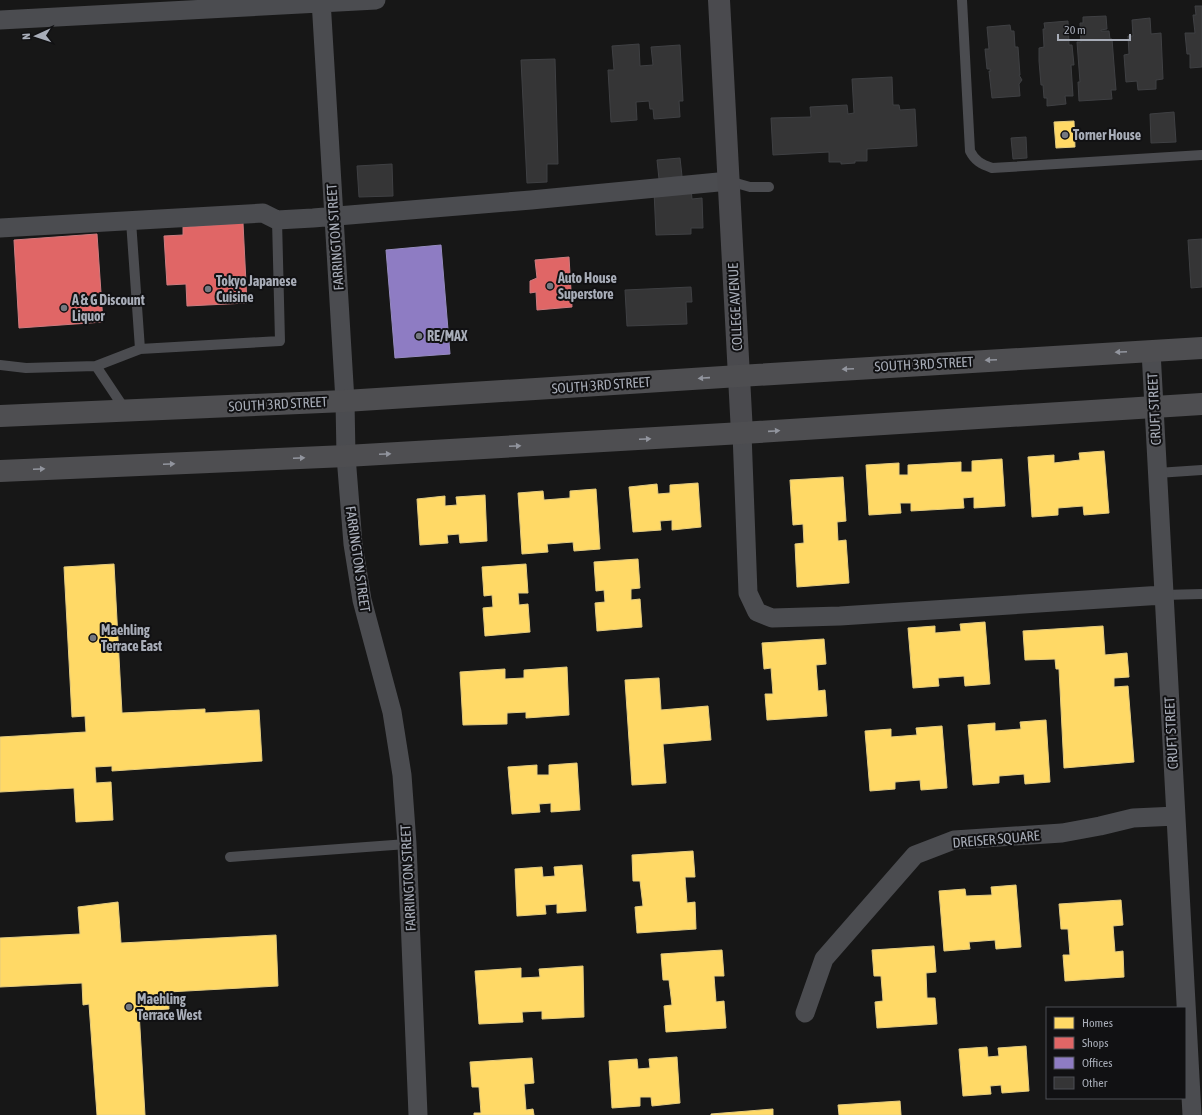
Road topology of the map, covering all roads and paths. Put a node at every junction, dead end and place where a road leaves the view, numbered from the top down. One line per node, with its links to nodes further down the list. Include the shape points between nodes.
1 (376, 0): 4 (street)
2 (719, 0): 7 (street, COLLEGE AVENUE)
3 (962, 0): 6 (lane, via 970,151 974,159 983,165 992,168)
4 (321, 2): 5 (street); 9 (street, FARRINGTON STREET)
5 (0, 20)
6 (1202, 155)
7 (728, 181): 8 (lane, via 750,187); 9 (street); 18 (street, COLLEGE AVENUE)
8 (769, 187)
9 (333, 217): 10 (street); 19 (street, FARRINGTON STREET)
10 (277, 220): 11 (street, via 263,212); 14 (lane, via 280,341)
11 (131, 221): 12 (street); 14 (lane)
12 (0, 228)
13 (1202, 348): 15 (highway, SOUTH 3RD STREET)
14 (140, 349): 17 (lane)
15 (1150, 350): 18 (highway, SOUTH 3RD STREET, one-way to 18); 21 (street, CRUFT STREET)
16 (0, 365): 17 (lane, via 26,368)
17 (96, 366): 22 (lane)
18 (739, 376): 19 (highway, SOUTH 3RD STREET, one-way to 19); 24 (street, COLLEGE AVENUE)
19 (345, 401): 22 (highway, SOUTH 3RD STREET); 25 (street, FARRINGTON STREET)
20 (1202, 404): 21 (highway)
21 (1154, 407): 24 (highway, one-way to 21); 28 (street, CRUFT STREET)
22 (126, 411): 23 (highway, SOUTH 3RD STREET)
23 (0, 416)
24 (742, 433): 25 (highway, one-way to 24); 30 (street, COLLEGE AVENUE, via 748,593 757,612 772,618)
25 (346, 456): 27 (highway, one-way to 25); 32 (street, FARRINGTON STREET, via 353,544 362,600 392,712 402,775)
26 (1202, 470): 28 (lane)
27 (0, 471)
28 (1157, 473): 30 (street, CRUFT STREET)
29 (1202, 594): 30 (lane)
30 (1163, 595): 31 (street, CRUFT STREET)
31 (1176, 816): 34 (street, DREISER SQUARE, via 1133,818 1062,833 954,840 915,855 824,959); 36 (street, CRUFT STREET)
32 (407, 844): 33 (lane); 35 (street, FARRINGTON STREET)
33 (230, 857)
34 (805, 1013)
35 (418, 1115)
36 (1192, 1115)

